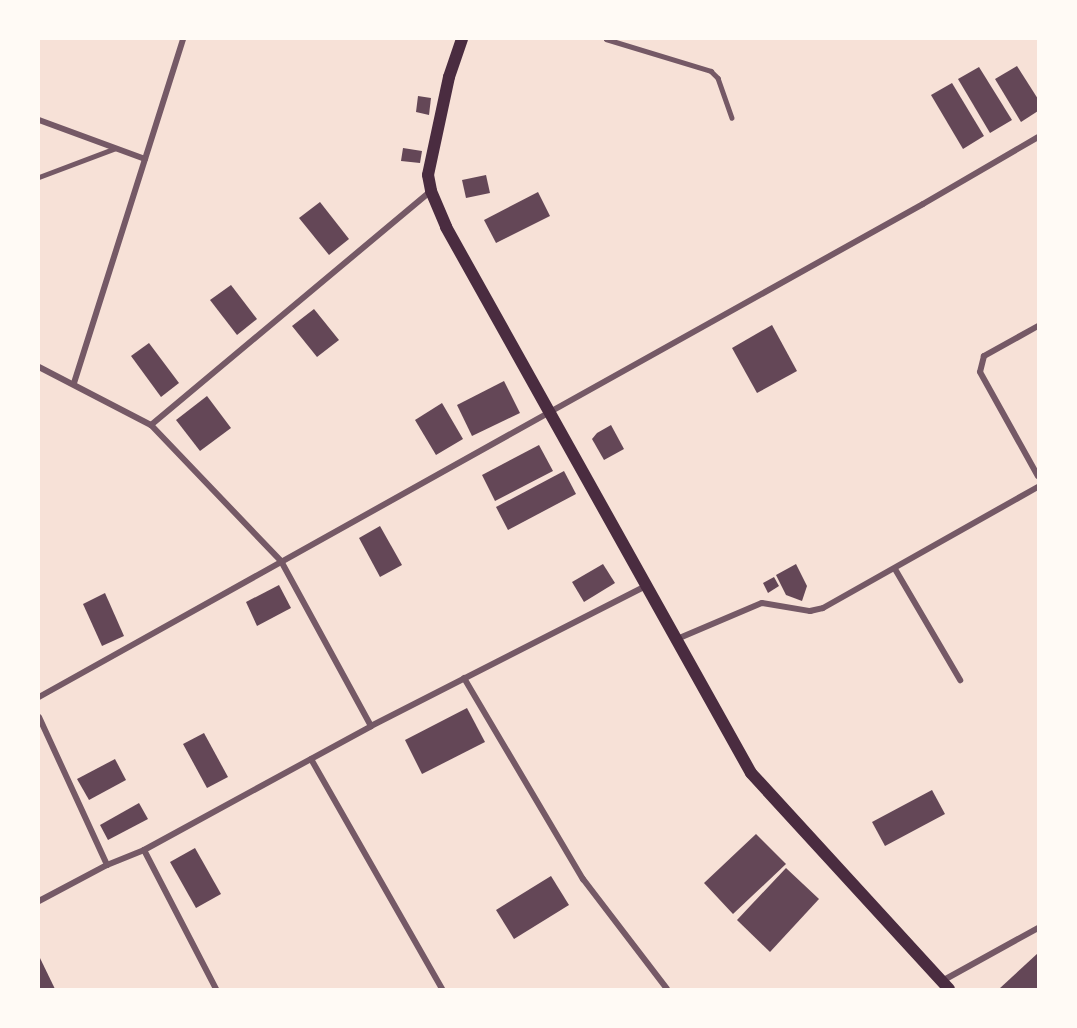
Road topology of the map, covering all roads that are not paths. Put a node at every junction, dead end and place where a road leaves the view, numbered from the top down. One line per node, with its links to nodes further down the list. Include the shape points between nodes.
1 (183, 39): 8 (street)
2 (462, 39): 10 (main road, via 449,77 428,175)
3 (606, 39): 4 (lane, via 711,71 718,78)
4 (732, 118)
5 (39, 120): 7 (street)
6 (1038, 137): 14 (street)
7 (116, 148): 8 (street); 9 (lane)
8 (145, 159): 13 (street)
9 (39, 177)
10 (431, 191): 14 (main road, via 446,227); 15 (street)
11 (1038, 326): 16 (street, via 984,356 980,372)
12 (39, 367): 13 (street)
13 (74, 383): 15 (street)
14 (550, 411): 18 (street); 20 (main road)
15 (151, 424): 18 (street)
16 (1038, 476)
17 (1038, 487): 19 (street)
18 (281, 561): 24 (street); 26 (street)
19 (895, 568): 21 (street, via 824,608 810,611 762,603); 23 (street)
20 (646, 586): 21 (main road); 22 (street)
21 (677, 639): 32 (main road, via 751,773)
22 (464, 678): 26 (street); 35 (street, via 582,879)
23 (960, 680)
24 (39, 697)
25 (39, 717): 29 (street)
26 (371, 726): 27 (street)
27 (311, 759): 28 (street); 34 (street)
28 (144, 849): 29 (street); 33 (street)
29 (107, 865): 30 (street)
30 (39, 901)
31 (1038, 928): 32 (street)
32 (946, 985)
33 (216, 989)
34 (442, 989)
35 (667, 989)

